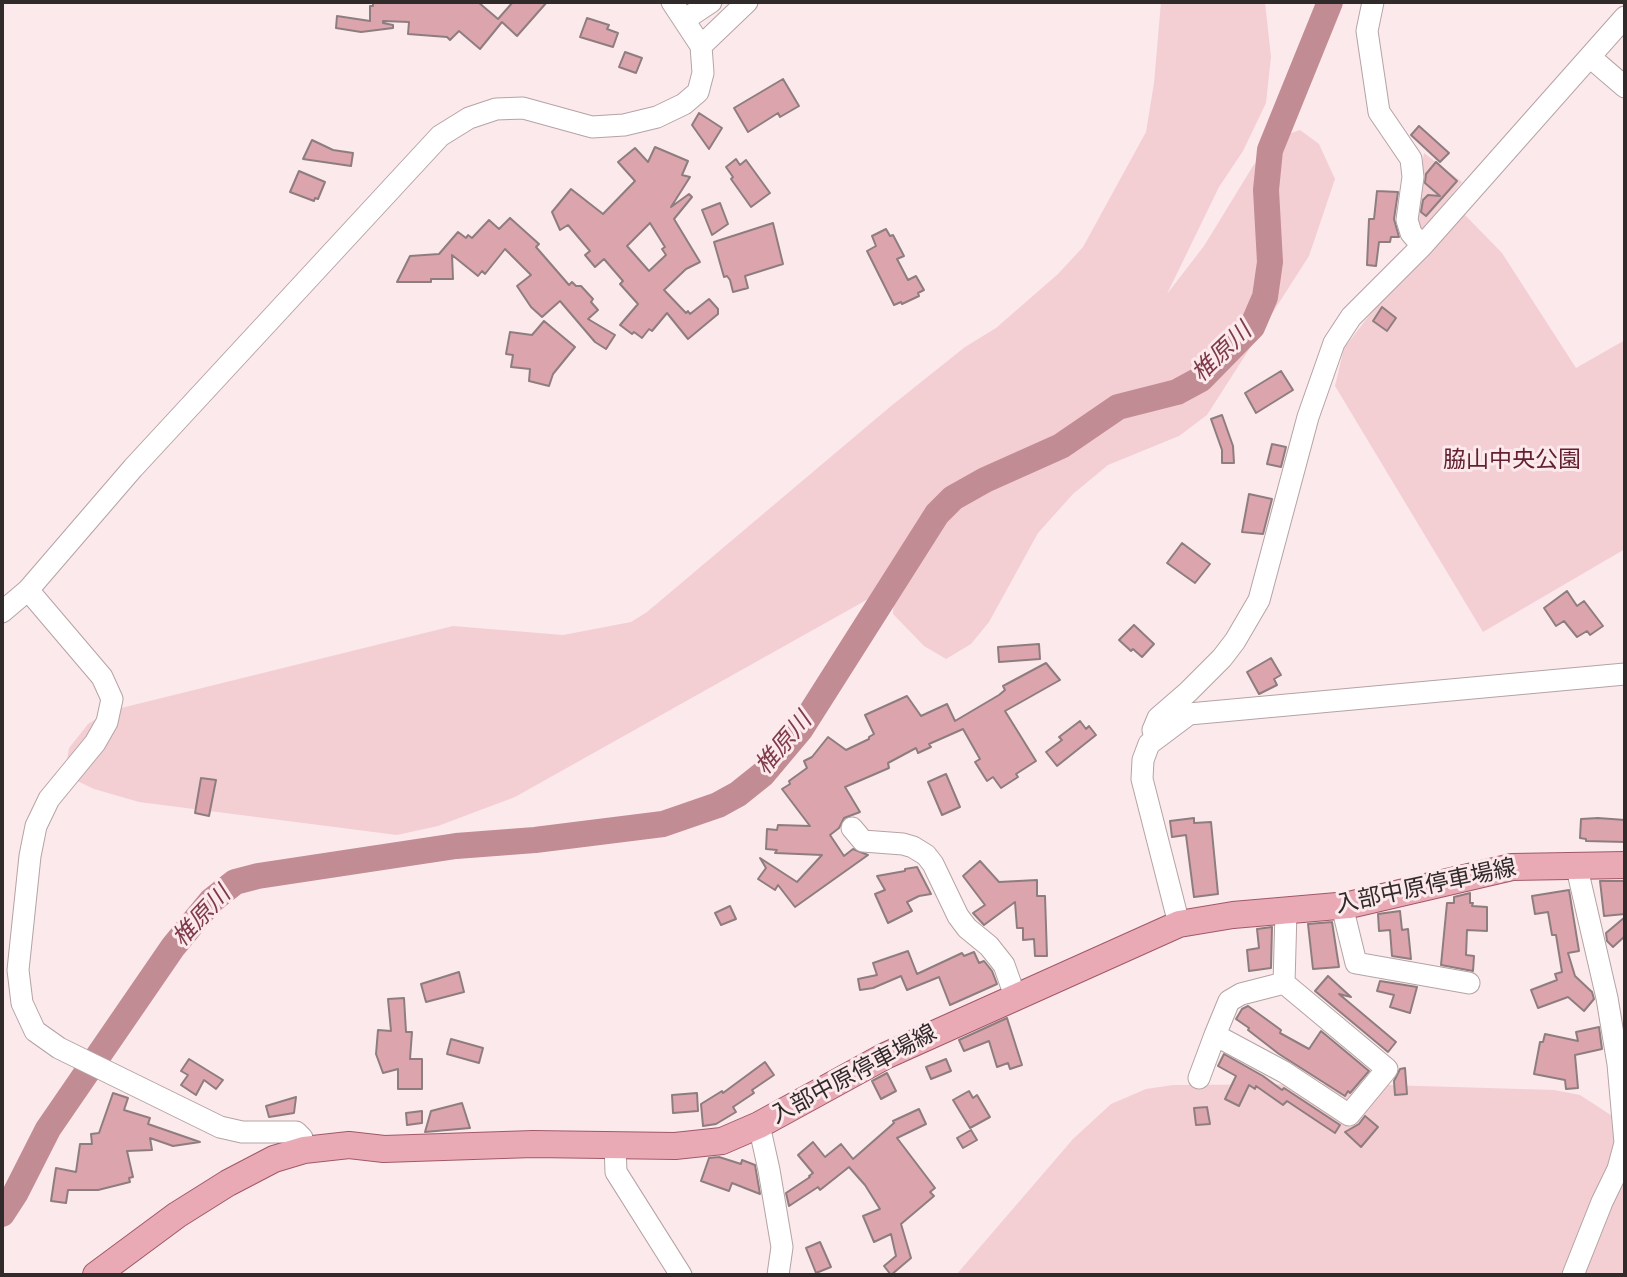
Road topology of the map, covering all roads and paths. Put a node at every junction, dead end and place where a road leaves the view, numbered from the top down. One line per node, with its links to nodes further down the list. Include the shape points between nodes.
1 (672, 2): 6 (street)
2 (711, 2): 6 (street)
3 (747, 2): 7 (street)
4 (1373, 2): 10 (street, via 1367,31 1379,111 1411,159 1407,220 1410,233)
5 (1625, 17): 8 (street)
6 (684, 20): 7 (street)
7 (701, 46): 11 (street, via 703,74 698,92 657,117 592,127 523,108 496,109 469,118 440,136 133,468)
8 (1590, 57): 9 (street); 10 (street)
9 (1625, 87)
10 (1422, 246): 14 (street, via 1352,317 1334,343 1308,417 1259,600 1222,658 1158,718)
11 (28, 590): 12 (street); 28 (street, via 102,677 111,699 107,722 95,744 50,799 36,826 18,970 22,1003 35,1031 59,1048 220,1127 242,1132 296,1132)
12 (4, 609)
13 (1625, 674): 14 (street, via 1189,714)
14 (1155, 738): 20 (street, via 1143,760 1142,779)
15 (852, 828): 23 (street, via 863,841 903,844 926,855 958,916 1004,965)
16 (1576, 864): 17 (main road, 入部中原停車場線); 18 (main road, 入部中原停車場線, via 1512,867); 32 (street, via 1607,998 1625,1143)
17 (1625, 865)
18 (1342, 906): 19 (main road, 入部中原停車場線); 22 (street, via 1356,963)
19 (1286, 912): 20 (main road, 入部中原停車場線); 21 (street)
20 (1179, 924): 23 (main road, 入部中原停車場線)
21 (1284, 983): 24 (street, via 1229,1001); 24 (street, via 1387,1069 1349,1115 1284,1072)
22 (1469, 984)
23 (1015, 996): 26 (main road, 入部中原停車場線, via 885,1056)
24 (1215, 1035): 25 (street)
25 (1199, 1078)
26 (759, 1125): 27 (main road, 入部中原停車場線, via 702,1144); 31 (street, via 782,1247)
27 (615, 1145): 28 (main road, 入部中原停車場線, via 384,1149 349,1145); 30 (street, via 616,1172)
28 (304, 1150): 29 (main road, 入部中原停車場線, via 274,1159 228,1183)
29 (96, 1275)
30 (681, 1275)
31 (778, 1275)
32 (1573, 1275)

